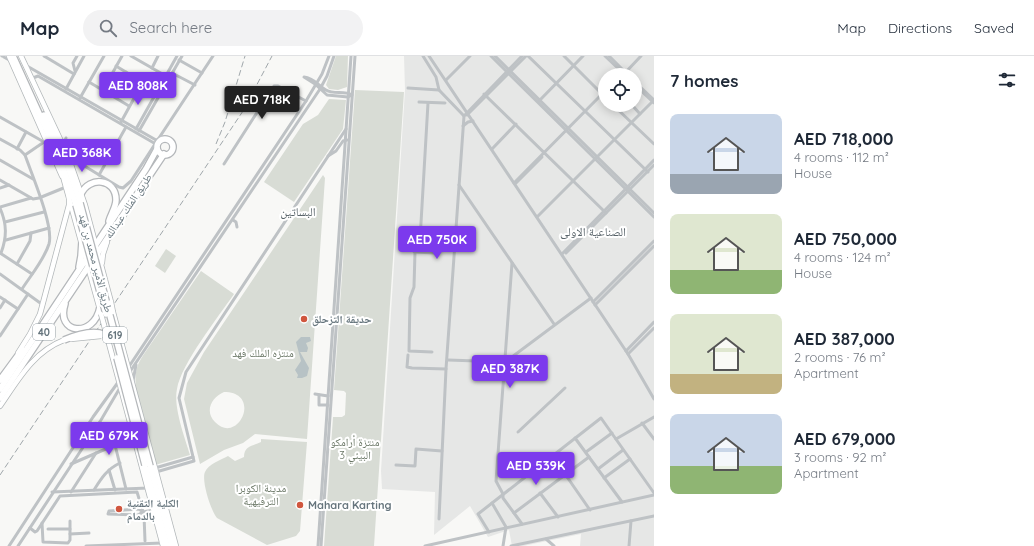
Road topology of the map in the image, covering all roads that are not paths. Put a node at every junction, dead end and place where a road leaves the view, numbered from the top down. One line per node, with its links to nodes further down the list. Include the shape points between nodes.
1 (2, 56): 33 (street)
2 (9, 56): 33 (main road)
3 (13, 56): 100 (highway, طريق الأمير محمد بن فهد / 619)
4 (17, 56): 91 (highway, طريق الأمير محمد بن فهد / 619)
5 (21, 56): 34 (main road)
6 (44, 56): 43 (street)
7 (77, 56): 43 (street, via 73,63)
8 (84, 56): 43 (street)
9 (104, 56): 48 (street)
10 (122, 56): 35 (street)
11 (131, 56): 37 (street)
12 (158, 56): 37 (street)
13 (177, 56): 46 (street)
14 (182, 56): 32 (street)
15 (213, 56): 45 (street)
16 (328, 56): 52 (street)
17 (334, 56): 54 (street)
18 (351, 56): 62 (street)
19 (355, 56): 62 (street)
20 (422, 56): 59 (street, via 436,77)
21 (429, 56): 47 (street)
22 (470, 56): 47 (street)
23 (491, 56): 41 (street)
24 (495, 56): 41 (street)
25 (522, 56): 41 (street)
26 (527, 56): 41 (street); 50 (street)
27 (564, 56): 36 (street)
28 (583, 56): 36 (street)
29 (605, 56): 38 (street)
30 (609, 56): 39 (street)
31 (640, 56): 40 (street)
32 (180, 60): 44 (street); 45 (street)
33 (12, 63): 95 (main road)
34 (24, 64): 51 (main road); 57 (street)
35 (116, 66): 42 (street); 58 (street)
36 (573, 66): 50 (street); 56 (street)
37 (152, 68): 46 (street)
38 (618, 68)
39 (619, 68)
40 (629, 68)
41 (508, 71): 63 (street); 68 (street)
42 (126, 72): 49 (street); 64 (street)
43 (75, 73): 57 (street)
44 (172, 73): 46 (street); 53 (street)
45 (202, 73): 53 (street)
46 (168, 77): 60 (street); 88 (street)
47 (446, 80): 76 (street)
48 (89, 82): 58 (street); 65 (street)
49 (143, 82): 60 (street); 73 (street)
50 (556, 83): 68 (street); 74 (street)
51 (33, 84): 57 (street, via 33,78 38,76); 80 (main road, via 42,96)
52 (317, 84): 54 (street); 67 (street)
53 (195, 85): 97 (street)
54 (321, 88): 62 (street, via 327,95); 135 (street)
55 (408, 88): 59 (street)
56 (598, 89)
57 (65, 90): 65 (street); 81 (street)
58 (103, 90): 64 (street)
59 (439, 90): 78 (street)
60 (157, 91): 88 (street)
61 (642, 91): 69 (street)
62 (350, 95): 87 (street)
63 (486, 95): 76 (street); 84 (street)
64 (112, 96): 73 (street)
65 (80, 98): 81 (street)
66 (598, 100): 74 (street)
67 (306, 101): 111 (street, via 274,86); 185 (street)
68 (539, 101): 89 (street)
69 (654, 101): 77 (street)
70 (419, 102): 71 (street)
71 (428, 103): 72 (street); 143 (street)
72 (445, 103)
73 (129, 106): 81 (street)
74 (585, 112): 89 (street); 96 (street)
75 (620, 112): 83 (street)
76 (468, 113): 78 (street); 82 (street)
77 (640, 114): 83 (street)
78 (464, 116): 85 (street)
79 (0, 117): 90 (street)
80 (52, 122): 91 (highway); 99 (main road)
81 (120, 122): 86 (street); 88 (street)
82 (473, 122): 85 (street); 102 (street)
83 (632, 123): 96 (street); 98 (street)
84 (516, 124): 102 (street); 103 (street)
85 (463, 126): 120 (street)
86 (126, 127): 97 (street); 114 (street)
87 (348, 128): 94 (street); 107 (street)
88 (137, 130): 97 (street)
89 (567, 130): 103 (street); 108 (street)
90 (26, 132): 95 (street); 101 (street)
91 (55, 137): 128 (highway, طريق الأمير محمد بن فهد / 619, via 67,164)
92 (66, 138): 99 (street)
93 (0, 139): 101 (street)
94 (348, 139): 107 (street); 194 (street)
95 (46, 141): 100 (main road); 105 (street)
96 (614, 141): 108 (street); 113 (street)
97 (158, 144): 104 (highway); 104 (highway, طريق الملك عبدالله, via 168,140 172,144 171,151); 114 (street, via 127,186 119,187); 140 (highway, طريق الملك عبدالله / 40, via 153,159)
98 (654, 144)
99 (63, 145): 106 (main road)
100 (53, 147): 121 (main road); 128 (highway, طريق الأمير محمد بن فهد / 619)
101 (17, 149): 105 (street)
102 (492, 149): 118 (street)
103 (545, 153): 117 (street); 118 (street)
104 (164, 154): 139 (highway, طريق الملك عبدالله / 40)
105 (25, 156): 116 (street)
106 (68, 156): 114 (street); 124 (main road)
107 (327, 157): 218 (street, via 186,372 179,398 194,461)
108 (597, 158): 117 (street); 123 (street)
109 (0, 160): 116 (street)
110 (654, 160): 113 (street)
111 (224, 164)
112 (654, 165): 113 (street)
113 (646, 171): 123 (street)
114 (99, 175)
115 (0, 180): 119 (street)
116 (33, 180): 127 (street)
117 (574, 181): 131 (street); 134 (street)
118 (515, 183): 134 (street)
119 (9, 185): 122 (street); 126 (street)
120 (459, 185): 146 (street); 154 (street)
121 (66, 187): 125 (main road); 127 (street)
122 (0, 188)
123 (628, 189): 131 (street); 132 (street); 133 (street)
124 (81, 194): 140 (highway, via 92,182 102,182 112,187 116,202); 147 (main road)
125 (69, 196): 145 (main road); 169 (main road)
126 (31, 198): 127 (street); 129 (street)
127 (39, 198): 130 (street)
128 (78, 204): 179 (highway, طريق الأمير محمد بن فهد / 619, bridge); 218 (highway, طريق الأمير محمد بن فهد / 619, bridge)
129 (0, 207): 136 (street)
130 (44, 212): 136 (street); 138 (street)
131 (605, 212): 152 (street)
132 (654, 213)
133 (654, 217)
134 (537, 218): 152 (street)
135 (233, 220): 137 (street); 185 (street)
136 (5, 222): 142 (street)
137 (237, 227)
138 (49, 228): 141 (street); 161 (street, via 49,245)
139 (113, 228): 149 (highway, طريق الملك عبدالله / 40); 159 (main road, via 102,254)
140 (106, 229): 147 (highway, طريق الملك عبدالله / 40)
141 (31, 233): 142 (street); 156 (street, via 30,241)
142 (6, 240): 151 (street)
143 (420, 240): 146 (street); 150 (street, via 411,244 410,249)
144 (654, 241): 155 (street)
145 (82, 242): 153 (main road); 158 (highway, via 82,256)
146 (455, 245): 150 (street, via 437,245 435,253); 184 (street)
147 (95, 246): 149 (main road); 153 (highway, طريق الملك عبدالله / 40)
148 (654, 246): 155 (street)
149 (97, 252): 157 (highway, طريق الملك عبدالله / 40); 159 (main road)
150 (415, 252): 180 (street, via 414,287 410,298 409,351)
151 (1, 253): 156 (street)
152 (562, 255): 166 (street)
153 (86, 259): 157 (main road); 158 (highway, طريق الملك عبدالله / 40)
154 (512, 263): 175 (street); 186 (street)
155 (634, 263): 168 (street)
156 (17, 264): 161 (street)
157 (88, 266): 164 (highway, طريق الملك عبدالله / 40); 170 (main road)
158 (76, 273): 173 (highway, طريق الملك عبدالله / 40)
159 (102, 273): 183 (main road, bridge)
160 (0, 274): 162 (street)
161 (32, 274): 162 (street)
162 (22, 289): 163 (street)
163 (28, 294): 169 (street); 172 (street)
164 (68, 295): 170 (highway, via 63,316 72,327 88,327 96,320); 195 (highway, طريق الملك عبدالله / 40)
165 (0, 297): 167 (street)
166 (591, 298): 168 (street); 175 (street)
167 (5, 300): 171 (street); 172 (street)
168 (594, 303): 181 (street)
169 (43, 305): 189 (main road, via 30,334)
170 (100, 307): 179 (main road, bridge)
171 (0, 308)
172 (18, 309): 177 (street)
173 (44, 322): 189 (highway); 195 (highway, طريق الملك عبدالله / 40)
174 (654, 322): 176 (street)
175 (554, 324): 186 (street)
176 (652, 330): 181 (street)
177 (0, 336)
178 (64, 340): 179 (highway, bridge, via 99,333 106,334); 198 (main road, via 39,354)
179 (110, 340): 190 (main road); 218 (highway, طريق الأمير محمد بن فهد / 619, bridge)
180 (432, 352)
181 (627, 353): 196 (street)
182 (408, 355): 187 (street, via 407,366 412,368)
183 (125, 359): 185 (street, via 129,362); 188 (main road)
184 (448, 360): 186 (street); 187 (street)
185 (135, 361): 188 (street); 193 (street)
186 (505, 362): 230 (street, via 496,481)
187 (446, 369): 210 (street)
188 (129, 370): 190 (street); 191 (street); 193 (main road)
189 (1, 376)
190 (119, 381): 191 (main road); 256 (street)
191 (120, 387): 216 (street); 223 (main road)
192 (565, 388): 202 (street)
193 (134, 391): 218 (main road)
194 (330, 394): 197 (street); 197 (street, via 317,394 318,404); 199 (street)
195 (0, 395)
196 (654, 399)
197 (328, 405): 199 (street)
198 (0, 406)
199 (329, 411): 237 (street)
200 (654, 417): 201 (street)
201 (642, 423): 206 (street); 207 (street)
202 (518, 432)
203 (612, 433): 205 (street, via 601,418); 206 (street); 211 (street)
204 (113, 438): 208 (street)
205 (575, 438): 211 (street); 230 (street)
206 (616, 439): 209 (street)
207 (654, 439)
208 (115, 445): 212 (street); 215 (street)
209 (624, 450): 214 (street); 219 (street)
210 (442, 451): 217 (street, via 416,450 414,466); 241 (street)
211 (586, 452): 213 (street)
212 (97, 453): 216 (street); 228 (street)
213 (589, 457): 219 (street); 221 (street)
214 (630, 459): 222 (street); 231 (street)
215 (120, 463): 220 (street); 224 (street)
216 (71, 464): 227 (street)
217 (396, 465)
218 (152, 468): 236 (highway, طريق الأمير محمد بن فهد / 619); 259 (main road); 259 (highway, طريق الأمير محمد بن فهد / 619)
219 (598, 469): 222 (street)
220 (109, 470): 225 (street); 226 (street)
221 (565, 474): 229 (street); 234 (street)
222 (604, 478): 232 (street)
223 (148, 488): 224 (street); 236 (main road)
224 (126, 489): 226 (street)
225 (94, 490): 226 (street); 228 (street)
226 (115, 490)
227 (52, 492): 228 (street); 247 (street)
228 (70, 492)
229 (540, 493): 238 (street); 240 (street)
230 (503, 494): 233 (street); 238 (street)
231 (654, 494): 232 (street)
232 (622, 502): 234 (street)
233 (492, 503): 246 (street); 250 (street, via 478,514)
234 (590, 510): 240 (street)
235 (143, 512): 235 (street, via 109,511 108,514 138,514); 236 (street); 244 (street, via 137,492 60,496); 254 (street)
236 (156, 512): 255 (highway, طريق الأمير محمد بن فهد / 619)
237 (322, 514): 260 (street); 261 (street)
238 (514, 514): 245 (street)
239 (654, 516): 242 (street)
240 (558, 517): 245 (street)
241 (439, 519)
242 (631, 520): 253 (street); 266 (street)
243 (70, 521): 249 (street)
244 (42, 523): 247 (street, via 35,532); 252 (street, via 45,543 68,543)
245 (522, 524): 246 (street)
246 (506, 527): 250 (street); 263 (street)
247 (30, 528): 257 (street)
248 (48, 529): 249 (street)
249 (70, 529): 252 (street)
250 (489, 532): 262 (street)
251 (89, 533): 252 (street)
252 (70, 534)
253 (546, 539): 264 (street); 265 (street)
254 (145, 541)
255 (164, 545): 258 (street)
256 (9, 546)
257 (18, 546)
258 (86, 546)
259 (173, 546)
260 (318, 546)
261 (321, 546)
262 (425, 546)
263 (503, 546)
264 (511, 546)
265 (554, 546)
266 (629, 546)

